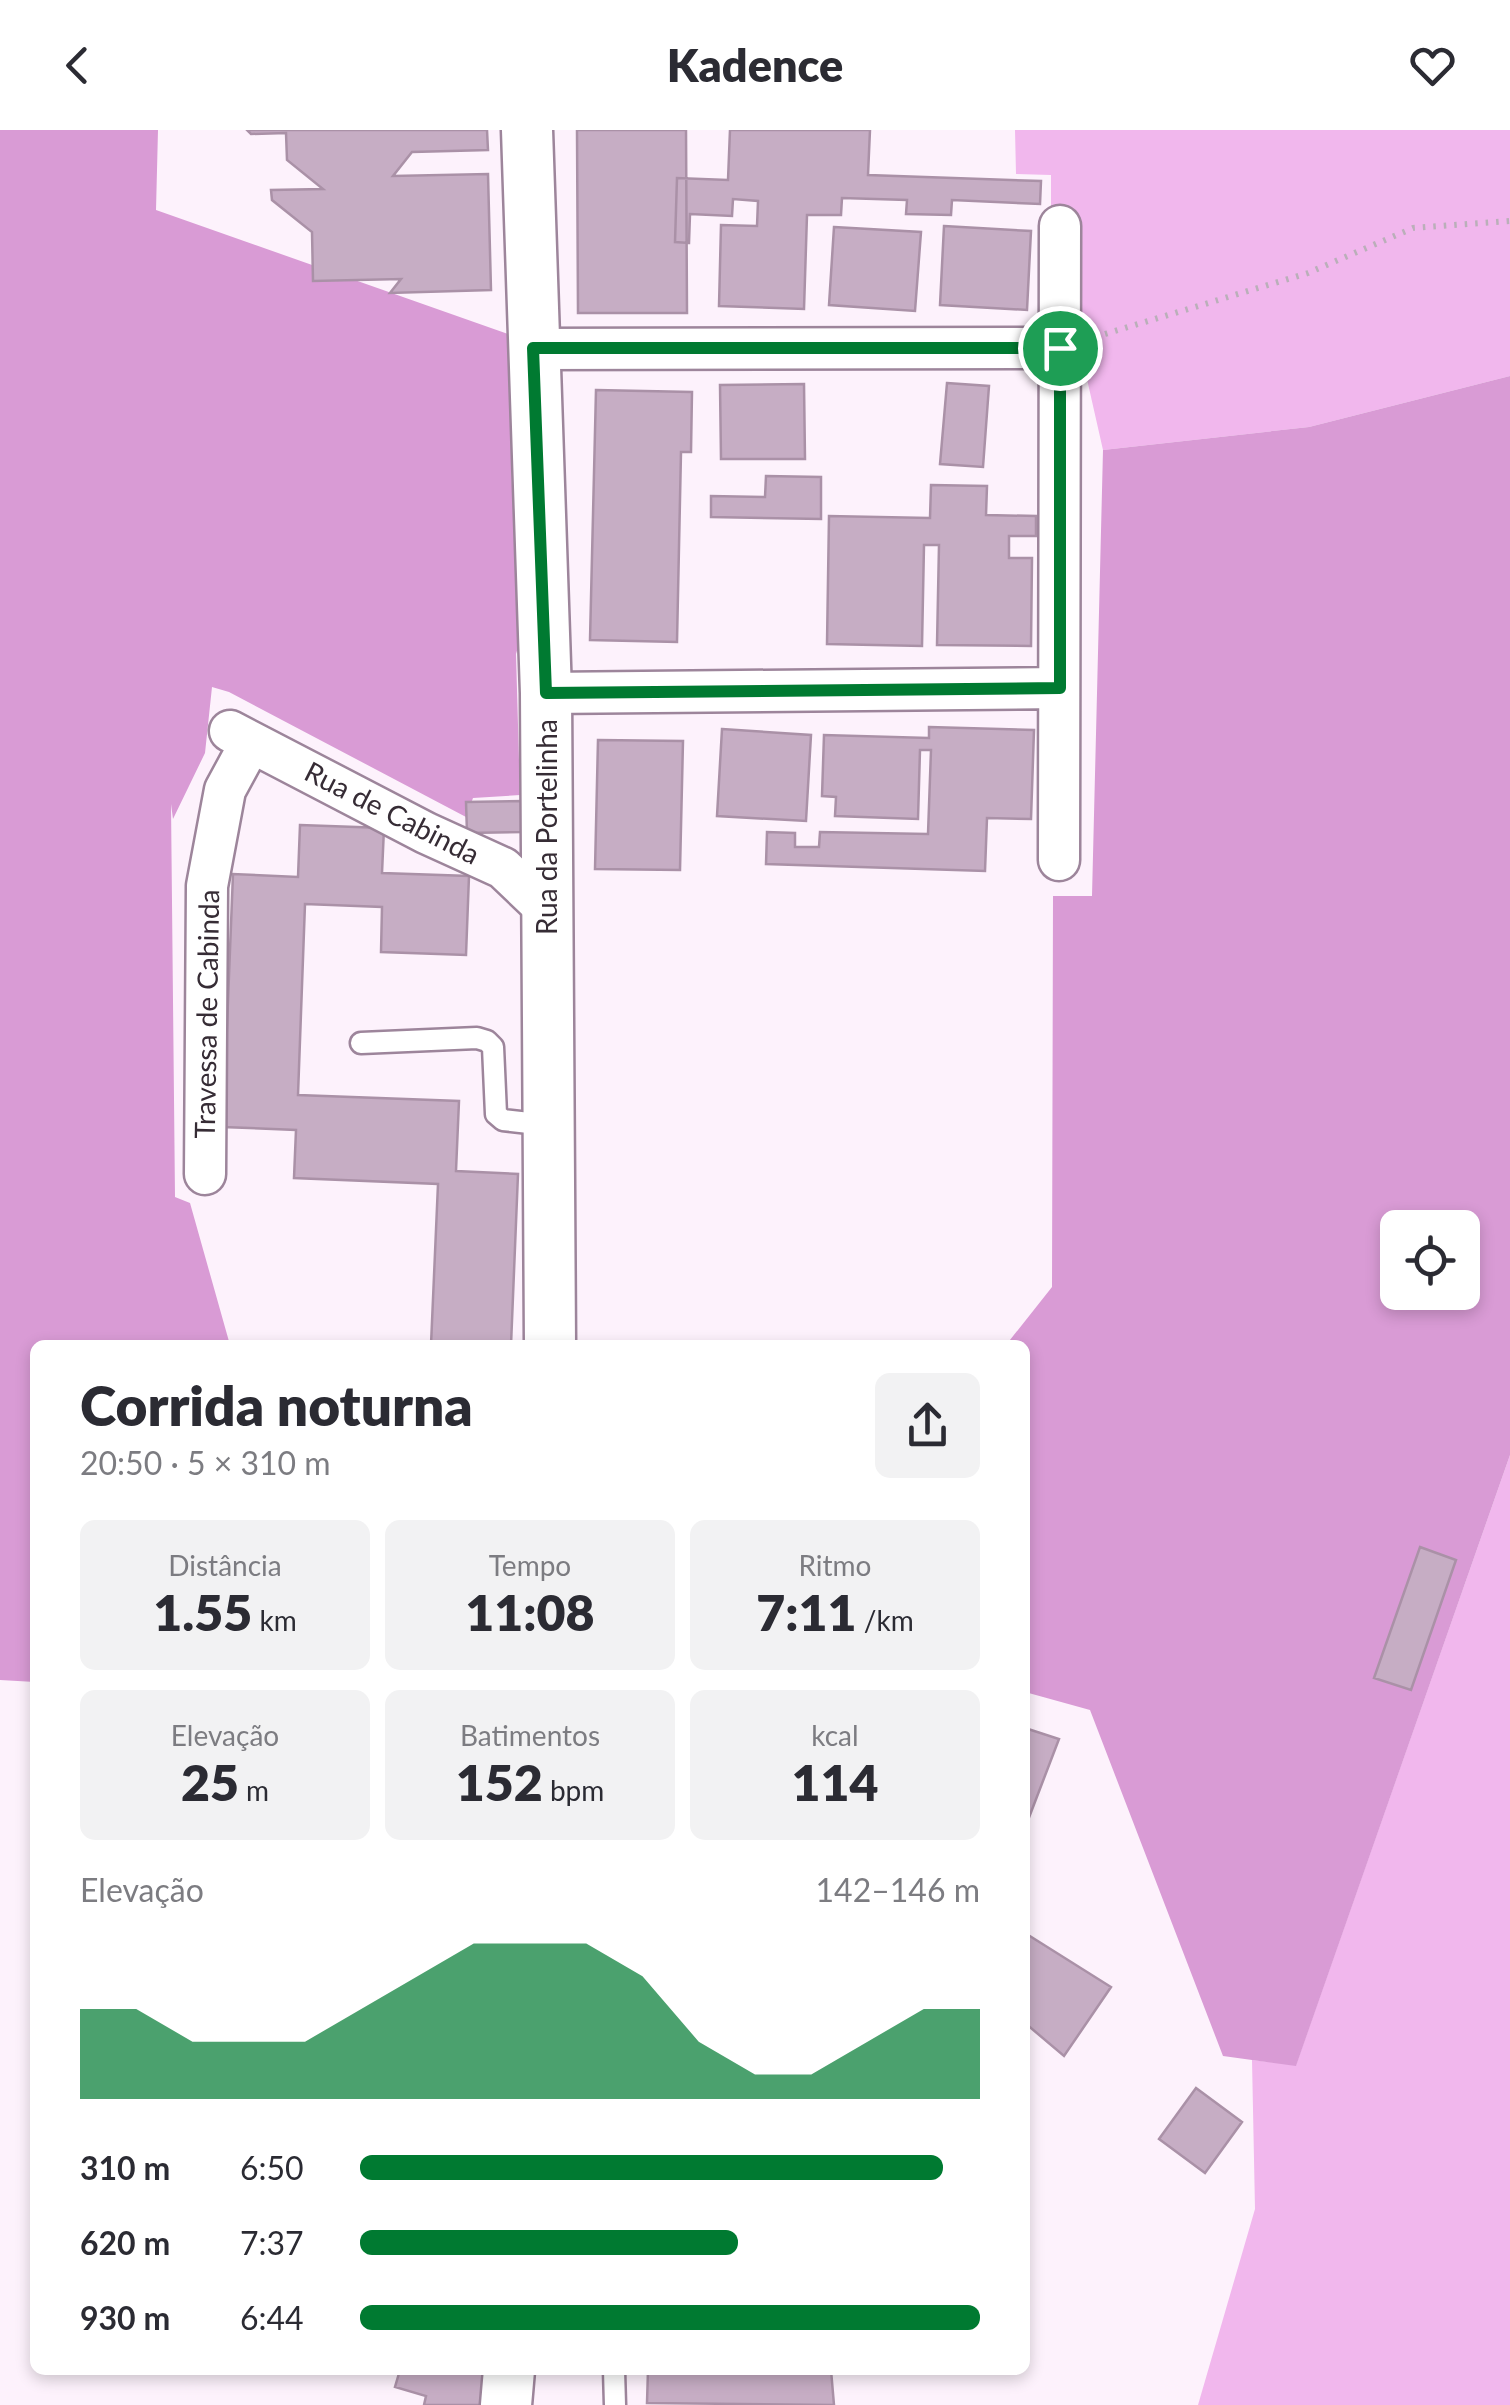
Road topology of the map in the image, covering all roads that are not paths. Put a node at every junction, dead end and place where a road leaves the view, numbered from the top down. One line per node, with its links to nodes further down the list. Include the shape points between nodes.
1 (527, 130): 3 (street, Rua da Portelinha)
2 (1060, 226): 4 (street)
3 (533, 348): 4 (street); 6 (street, Rua da Portelinha)
4 (1060, 348): 5 (street)
5 (1060, 688): 6 (street); 8 (street)
6 (546, 693): 9 (street, Rua da Portelinha)
7 (239, 736): 9 (street, Rua de Cabinda, via 502,868); 12 (street, Travessa de Cabinda, via 206,886)
8 (1059, 860)
9 (548, 910): 11 (street, Rua da Portelinha)
10 (360, 1042): 11 (lane, via 487,1040 496,1114)
11 (549, 1125): 13 (street, Rua da Portelinha)
12 (205, 1174)
13 (550, 1340)
14 (509, 2375): 16 (street)
15 (614, 2375): 17 (lane)
16 (506, 2405)
17 (615, 2405)

